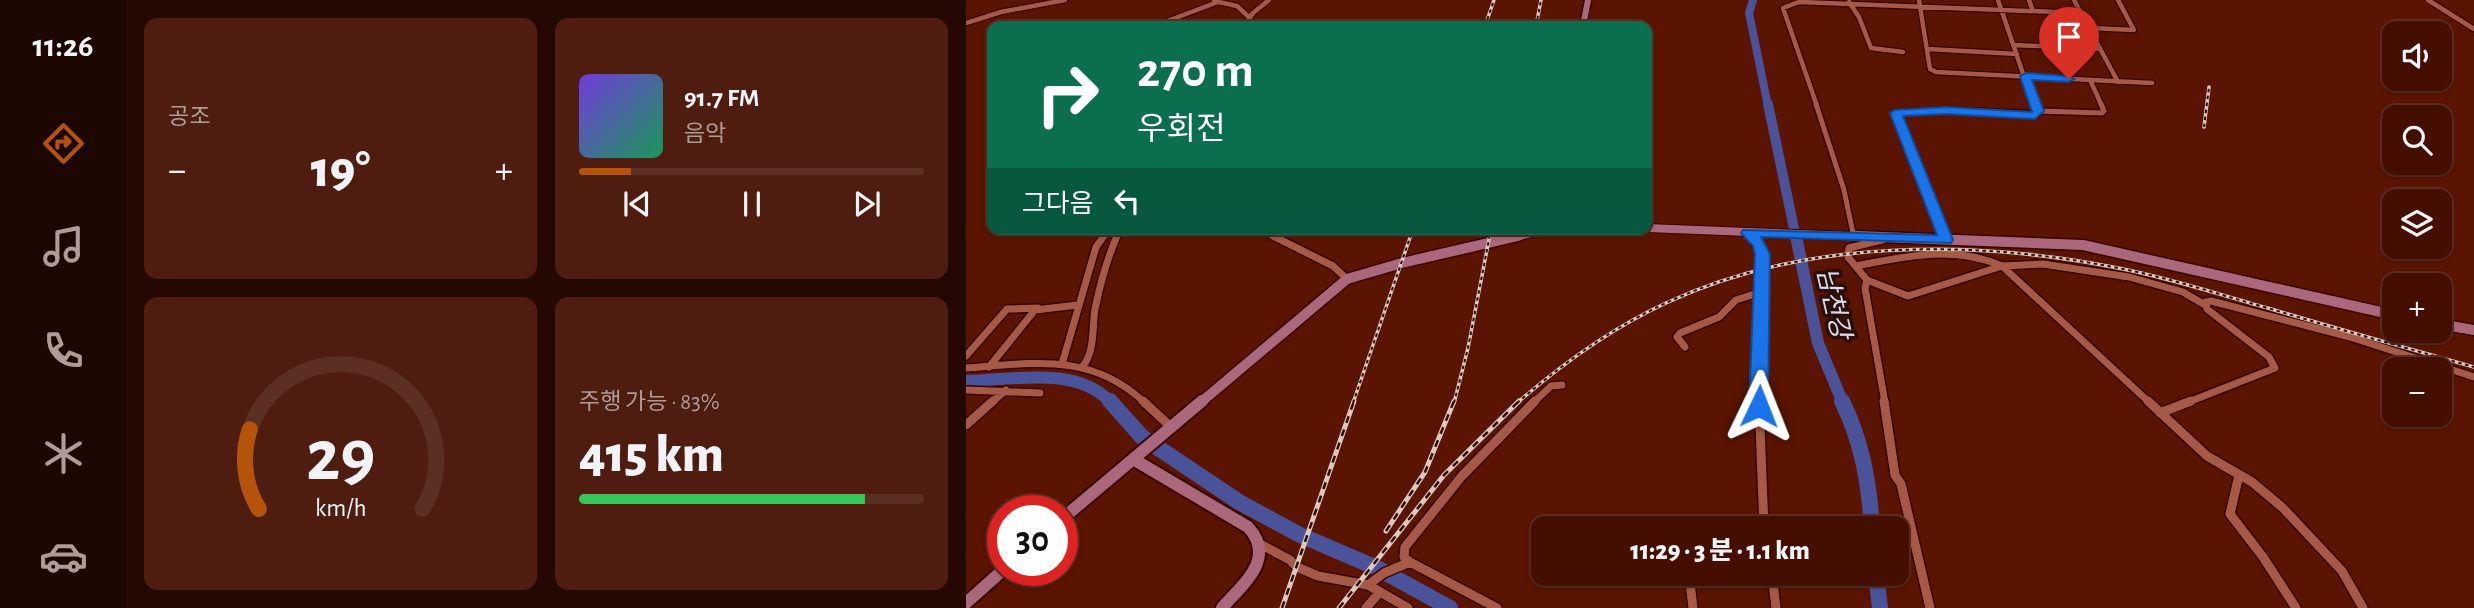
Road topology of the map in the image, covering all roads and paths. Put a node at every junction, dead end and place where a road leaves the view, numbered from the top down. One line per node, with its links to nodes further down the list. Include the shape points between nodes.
1 (1065, 0): 24 (street)
2 (1211, 0): 11 (street)
3 (1230, 0): 15 (street)
4 (1269, 0): 20 (street)
5 (1588, 0): 23 (main road)
6 (1998, 0): 17 (street)
7 (2029, 0): 18 (street)
8 (2074, 0): 19 (street)
9 (2118, 0): 25 (street, via 2134,30)
10 (2428, 0): 26 (street)
11 (1218, 2): 15 (street); 21 (street)
12 (1777, 2): 16 (street)
13 (1852, 2): 14 (street); 16 (street, via 1805,2); 30 (street, via 1871,48)
14 (1920, 3): 17 (street); 29 (street)
15 (1237, 6): 20 (street)
16 (1783, 8): 43 (street, via 1844,190)
17 (2001, 9): 18 (street); 27 (street)
18 (2033, 10): 19 (street)
19 (2081, 13): 25 (street)
20 (1250, 18): 22 (street)
21 (1167, 21)
22 (1248, 21)
23 (1584, 21)
24 (966, 23)
25 (2090, 28): 28 (street)
26 (2474, 30)
27 (2014, 45): 28 (street); 31 (street)
28 (2099, 49): 34 (street)
29 (1928, 50): 31 (street); 32 (street, via 1930,69 1936,72)
30 (1903, 52)
31 (2017, 54): 32 (street)
32 (2026, 76): 33 (street); 36 (street)
33 (2091, 80): 34 (street); 36 (street, via 2102,113)
34 (2118, 82): 35 (street)
35 (2152, 83)
36 (2038, 111): 45 (street, via 2035,115 1946,110 1895,113)
37 (1652, 228): 38 (main road)
38 (1748, 233): 43 (main road); 52 (street, via 1762,254)
39 (1105, 235): 51 (street)
40 (1117, 235): 48 (street)
41 (1270, 235): 49 (street, via 1333,266)
42 (1523, 235): 49 (main road)
43 (1854, 238): 44 (main road)
44 (1890, 239): 45 (main road); 46 (street, via 1849,248 1848,257)
45 (1946, 240): 56 (main road, via 2083,245)
46 (1856, 266): 47 (street, via 1917,254 1944,254 1975,256); 50 (street)
47 (2002, 266): 50 (street, via 1908,296); 53 (street, via 2043,264 2095,270 2183,292); 70 (street)
48 (1104, 277): 51 (street); 62 (street, via 1090,341 1092,355)
49 (1347, 279): 72 (main road)
50 (1867, 280): 91 (street, via 1895,475 1901,484)
51 (1085, 281): 54 (street)
52 (1761, 292): 59 (street, via 1736,300 1728,313 1680,333); 76 (street, via 1759,406)
53 (2205, 304): 65 (street, via 2222,303 2328,330); 70 (street, via 2269,357 2275,368)
54 (1078, 305): 55 (street); 61 (street)
55 (1039, 308): 60 (street, via 1007,310); 63 (street)
56 (2382, 312)
57 (2452, 326): 58 (main road)
58 (2474, 330)
59 (1685, 347)
60 (966, 356)
61 (1062, 364): 62 (street); 63 (street)
62 (1083, 366): 72 (street, via 1127,387)
63 (989, 367): 64 (street)
64 (966, 368)
65 (2474, 377)
66 (1562, 385): 78 (street, via 1550,386 1462,476 1405,547 1404,557)
67 (966, 390): 68 (street)
68 (1006, 390): 69 (street); 71 (street)
69 (1040, 393)
70 (2160, 413): 74 (street, via 2207,456)
71 (966, 425)
72 (1167, 430): 73 (main road)
73 (1136, 456): 75 (main road); 77 (main road, via 1248,527)
74 (2239, 475): 92 (street, via 2230,514); 93 (street, via 2310,535 2342,571)
75 (1078, 505)
76 (1764, 516)
77 (1262, 545): 80 (street, via 1318,576); 85 (main road, via 1256,568)
78 (1410, 562): 80 (street); 88 (street)
79 (987, 584): 84 (main road)
80 (1368, 585): 83 (street)
81 (1690, 586): 89 (street)
82 (1773, 586): 90 (street)
83 (1379, 593): 86 (street); 87 (street)
84 (966, 603)
85 (1222, 608)
86 (1366, 608)
87 (1408, 608)
88 (1497, 608)
89 (1693, 608)
90 (1776, 608)
91 (1930, 608)
92 (2296, 608)
93 (2363, 608)

